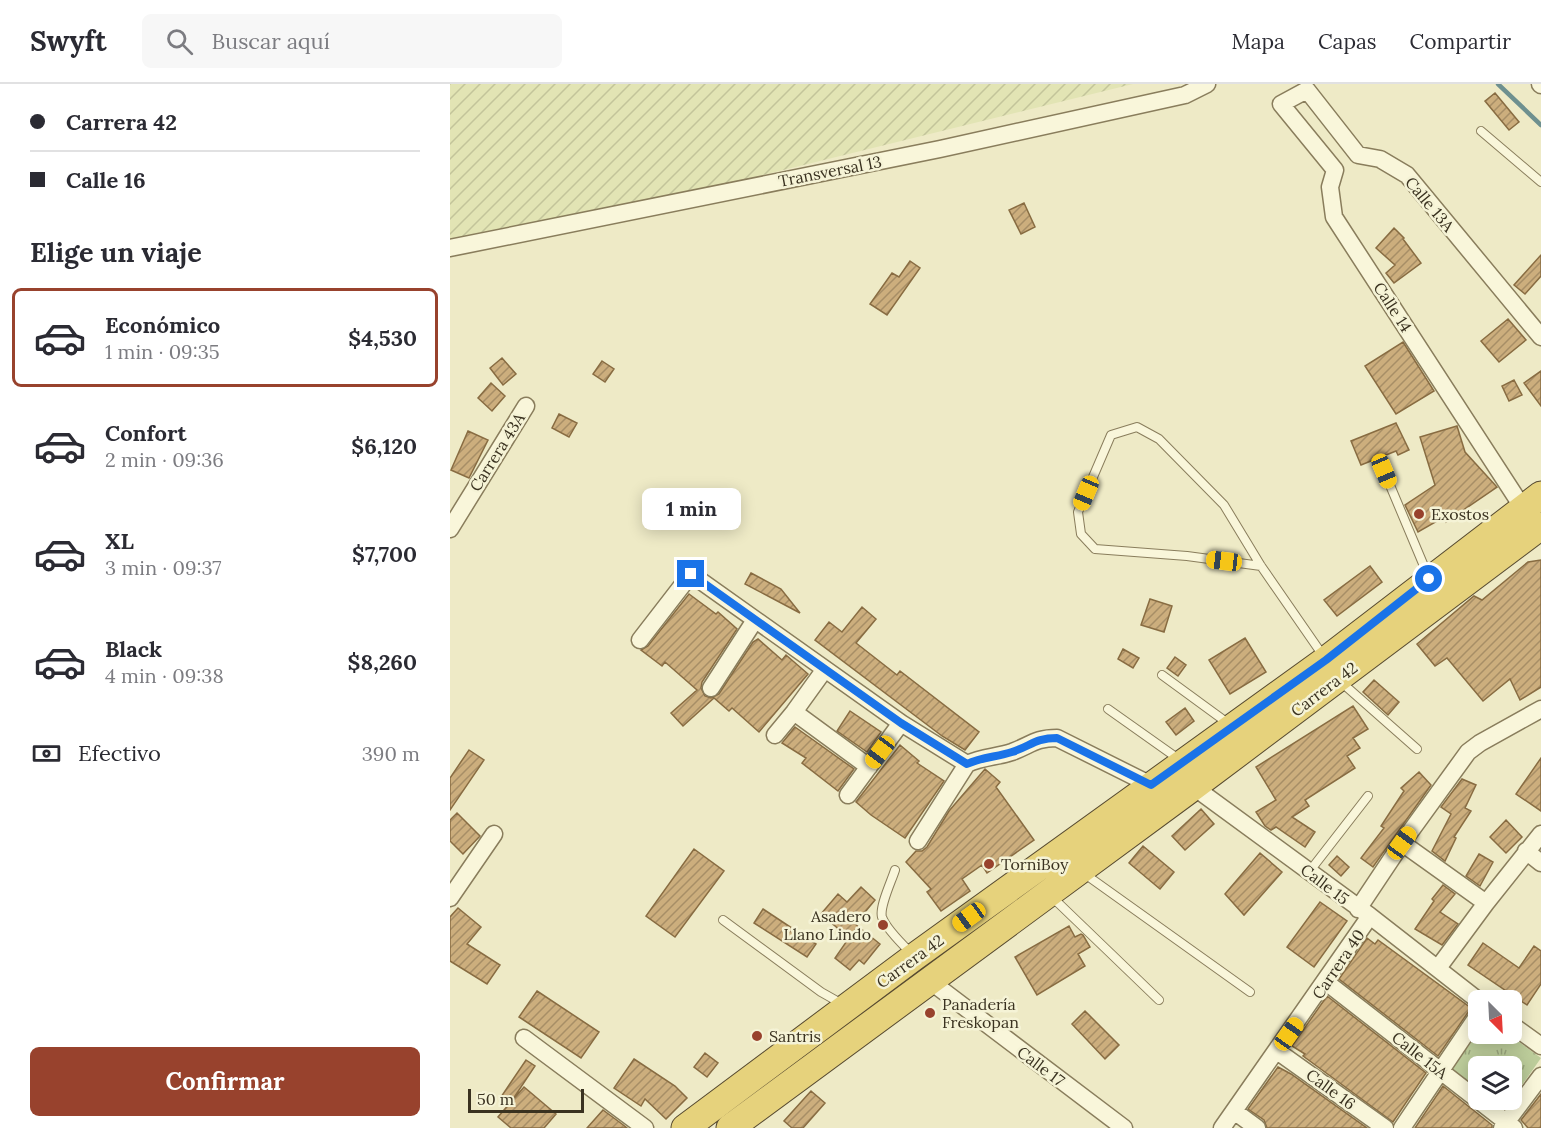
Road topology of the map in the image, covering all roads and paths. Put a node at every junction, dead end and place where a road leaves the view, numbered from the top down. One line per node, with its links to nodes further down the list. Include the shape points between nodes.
1 (1207, 84): 6 (street, Transversal 13, via 1185,94 940,149)
2 (1481, 131): 5 (lane)
3 (1358, 155): 4 (street); 4 (street, via 1307,90 1281,104); 7 (street, Calle 13A, via 1380,159 1407,175)
4 (1335, 170): 10 (street, Calle 14, via 1330,188 1334,216)
5 (1541, 182)
6 (450, 248)
7 (1541, 338)
8 (526, 405): 11 (street, Carrera 43A)
9 (1384, 471): 13 (lane)
10 (1535, 510): 13 (highway, Carrera 42); 17 (highway, Carrera 42)
11 (450, 529)
12 (1261, 566): 12 (lane, via 1095,549 1081,534 1078,512 1111,435 1137,427 1160,439 1224,505); 17 (lane)
13 (1429, 579): 17 (highway, Carrera 42)
14 (755, 620): 15 (street, via 691,574); 16 (street); 19 (street)
15 (640, 640)
16 (825, 669): 22 (street); 23 (street)
17 (1331, 670): 24 (highway, Carrera 42); 26 (lane); 30 (highway, Carrera 42)
18 (1162, 675): 24 (lane)
19 (711, 688)
20 (1541, 708): 36 (street, Carrera 40, via 1468,752)
21 (1108, 709): 29 (lane)
22 (795, 712): 25 (street); 28 (street)
23 (901, 723): 27 (street); 28 (street)
24 (1232, 726): 29 (highway, Carrera 42)
25 (775, 735)
26 (1417, 749)
27 (967, 764): 29 (street, via 1014,751 1041,738 1057,738); 35 (street)
28 (869, 766): 31 (street)
29 (1168, 773): 30 (street, Calle 15); 47 (highway, Carrera 42)
30 (1193, 787): 40 (highway, Carrera 42); 41 (street, Calle 15)
31 (848, 795)
32 (1368, 796): 41 (lane)
33 (494, 834): 43 (street)
34 (1541, 834): 37 (street)
35 (918, 841)
36 (1402, 843): 44 (street); 45 (street, Carrera 40)
37 (1526, 851): 38 (street); 44 (street)
38 (1541, 863)
39 (895, 870): 47 (lane, via 882,917)
40 (1080, 870): 42 (highway, Carrera 42); 51 (lane)
41 (1309, 872): 45 (street, Calle 15)
42 (1048, 893): 49 (highway, Carrera 42); 53 (lane)
43 (450, 898)
44 (1486, 903): 48 (street)
45 (1364, 912): 48 (street, Calle 15); 50 (street, Carrera 40)
46 (723, 920): 54 (lane)
47 (914, 957): 54 (highway, Carrera 42)
48 (1438, 968): 52 (street, Calle 15)
49 (930, 981): 66 (highway, Carrera 42); 67 (street, Calle 17)
50 (1326, 982): 59 (street, Carrera 40); 60 (street, Calle 15A)
51 (1250, 992)
52 (1468, 992)
53 (1159, 1000)
54 (847, 1007): 65 (highway, Carrera 42)
55 (1468, 1030): 60 (street)
56 (1522, 1032): 58 (street)
57 (524, 1038): 64 (street)
58 (1541, 1046)
59 (1277, 1051): 62 (street, Carrera 40); 70 (street, Calle 16)
60 (1440, 1071): 63 (street, Calle 15A); 71 (street)
61 (1541, 1076): 63 (street)
62 (1233, 1111): 68 (street, Carrera 40); 69 (street)
63 (1507, 1126)
64 (645, 1128)
65 (685, 1128)
66 (730, 1128)
67 (1124, 1128)
68 (1222, 1128)
69 (1257, 1128)
70 (1385, 1128)
71 (1402, 1128)

